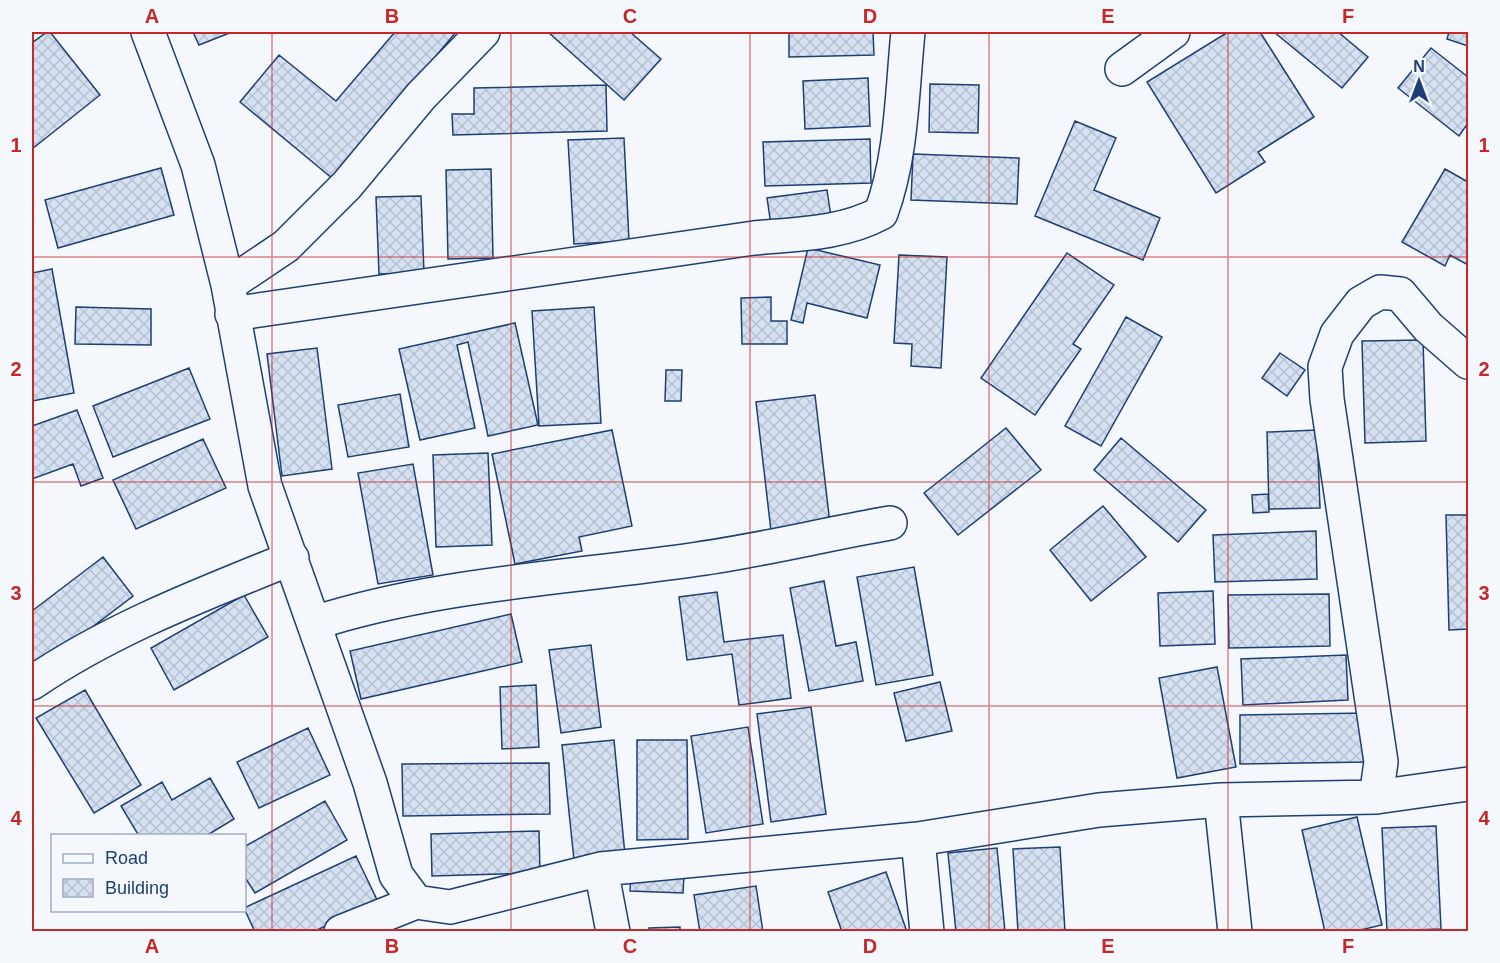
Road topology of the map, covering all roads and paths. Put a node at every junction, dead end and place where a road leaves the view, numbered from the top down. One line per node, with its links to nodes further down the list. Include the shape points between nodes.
1 (148, 32): 6 (street, via 198,165)
2 (483, 32): 6 (street, via 421,96 340,193)
3 (908, 32): 6 (street, via 896,160 888,196 881,213 862,224)
4 (1173, 32): 5 (street)
5 (1122, 69)
6 (230, 300): 9 (street, via 265,486)
7 (1468, 362): 13 (street, via 1428,327 1400,294 1380,292 1361,303 1337,334 1325,367 1381,762)
8 (890, 523): 10 (street, via 699,559 525,581 357,609)
9 (292, 558): 10 (street); 11 (street, via 119,632)
10 (314, 623): 17 (street, via 370,783 396,874)
11 (32, 683)
12 (1468, 784): 13 (street)
13 (1376, 797): 14 (street)
14 (1221, 800): 15 (street, via 1099,810); 21 (street)
15 (918, 839): 16 (street); 20 (street)
16 (601, 869): 17 (street, via 450,907); 19 (street)
17 (416, 902): 18 (street)
18 (340, 932)
19 (613, 932)
20 (927, 932)
21 (1235, 932)

